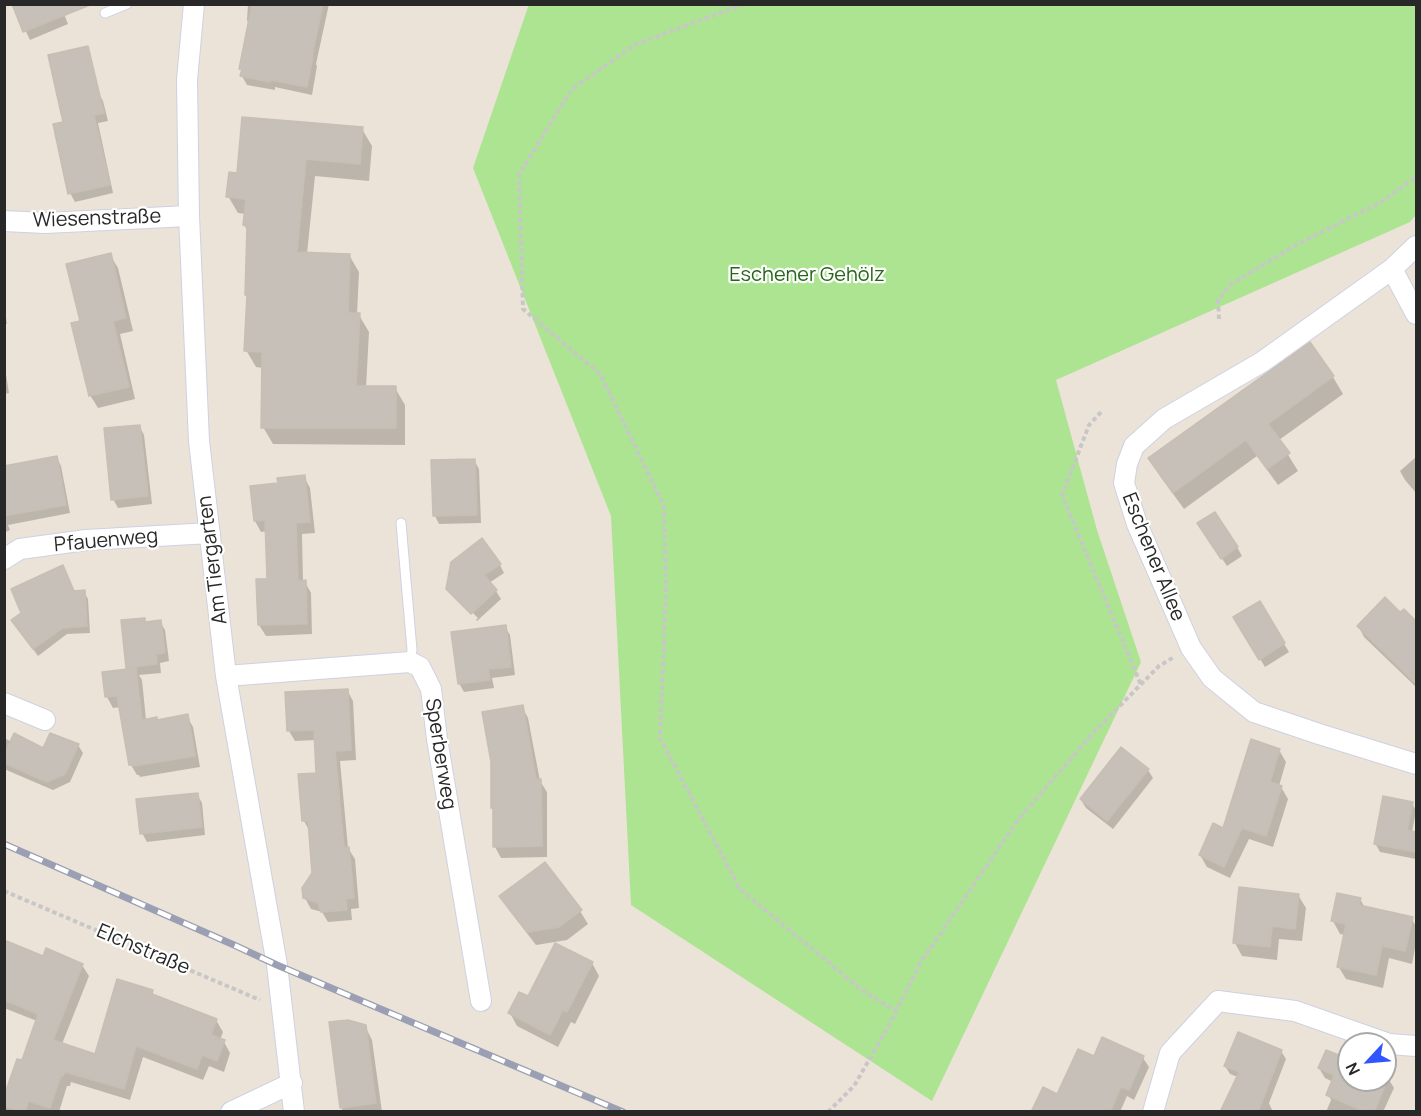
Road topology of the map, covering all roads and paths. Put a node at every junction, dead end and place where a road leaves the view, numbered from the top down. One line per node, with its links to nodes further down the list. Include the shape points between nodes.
1 (127, 4): 4 (lane)
2 (194, 4): 6 (street, Am Tiergarten, via 187,80)
3 (744, 4): 26 (path, via 636,44 571,90 519,175 523,309 600,374 664,506 666,590 660,738 740,890 863,991)
4 (105, 13)
5 (1416, 177): 11 (path, via 1381,202 1231,284 1218,300)
6 (189, 216): 7 (street, Wiesenstraße, via 45,223); 14 (street, Am Tiergarten, via 199,441)
7 (4, 221)
8 (1416, 246): 9 (street, Eschener Allee)
9 (1392, 269): 10 (street); 16 (street, Eschener Allee, via 1262,362 1164,419 1134,446 1124,483 1137,524)
10 (1416, 314)
11 (1219, 319)
12 (1101, 412): 19 (path, via 1089,425 1062,495)
13 (401, 523): 17 (lane)
14 (210, 533): 15 (street, Pfauenweg, via 86,540 20,549); 18 (street, Am Tiergarten)
15 (4, 559)
16 (1191, 648): 19 (path, via 1159,666); 22 (street, Eschener Allee, via 1212,678 1254,712)
17 (410, 662): 18 (street); 24 (street, Sperberweg, via 420,668 431,689)
18 (226, 676): 25 (street, Am Tiergarten)
19 (1141, 685): 26 (path, via 1093,733 1018,820 921,962)
20 (4, 703): 21 (street)
21 (45, 720)
22 (1416, 764)
23 (4, 891): 25 (path, Elchstraße)
24 (481, 1001)
25 (282, 1010): 28 (street, Am Tiergarten)
26 (896, 1011): 31 (path, via 854,1086)
27 (1416, 1046): 32 (street, via 1389,1044 1295,1011 1218,1001 1170,1053)
28 (292, 1083): 29 (street); 30 (street, Am Tiergarten)
29 (231, 1112)
30 (294, 1112)
31 (828, 1112)
32 (1153, 1112)

